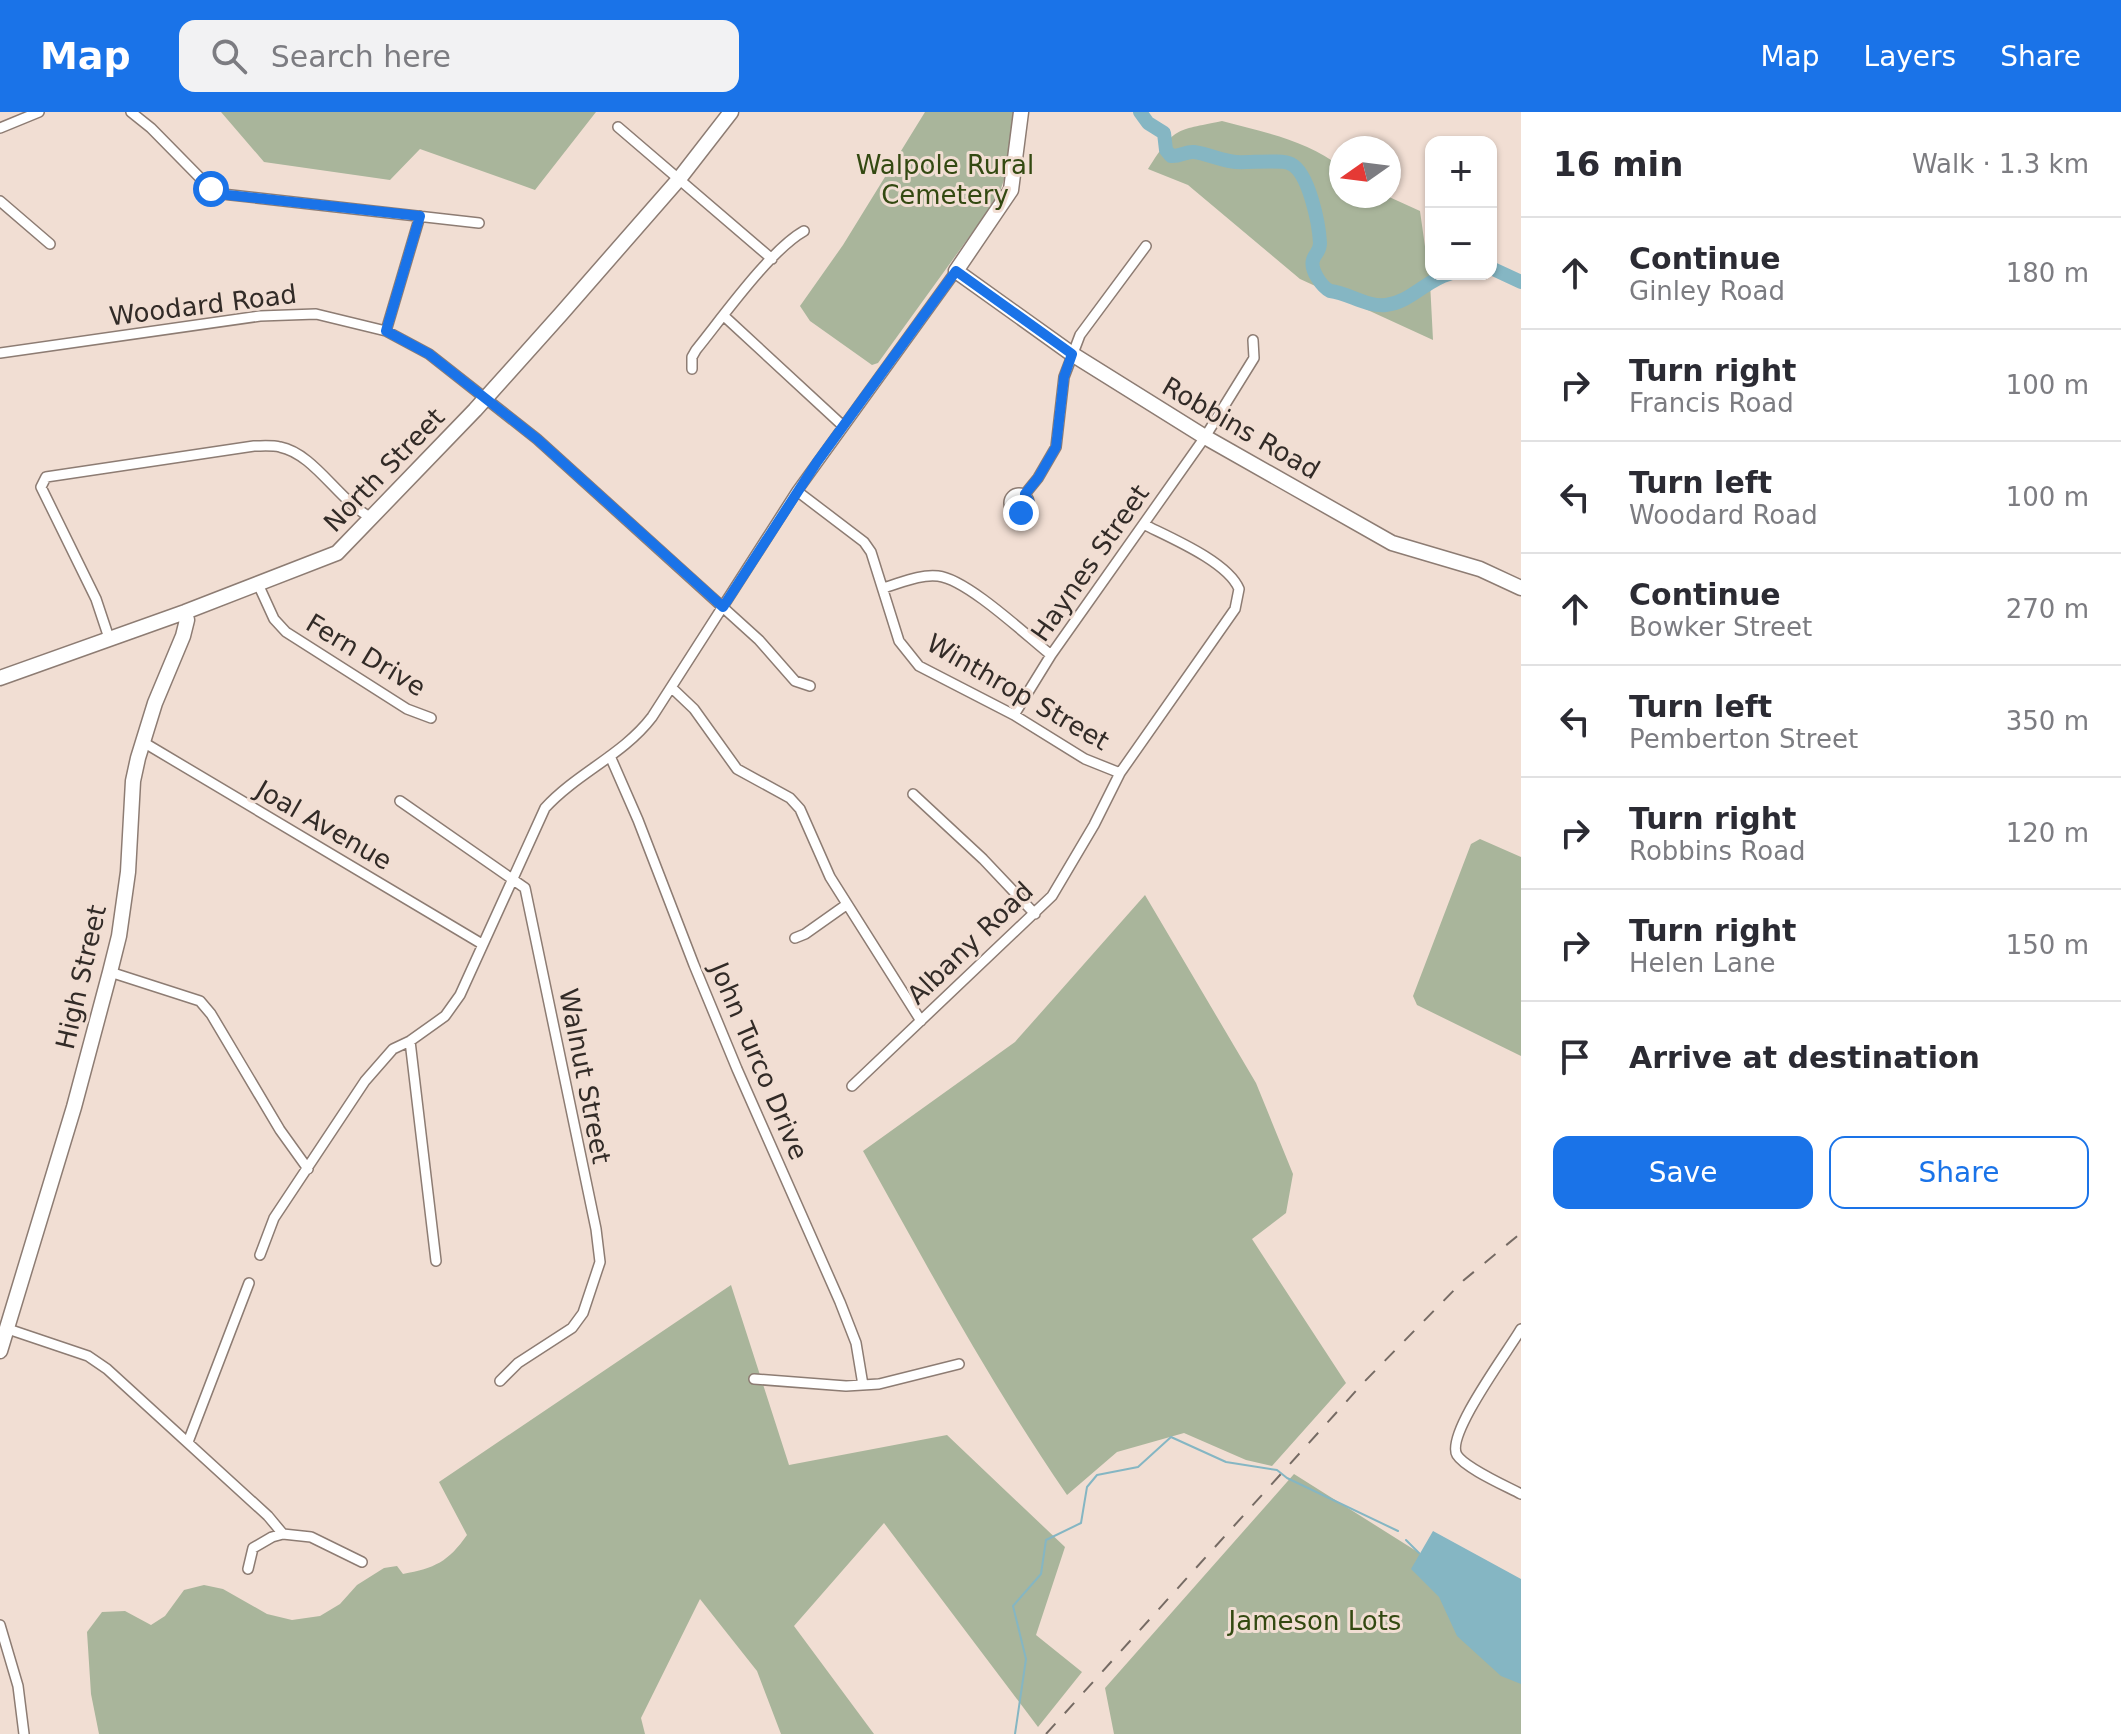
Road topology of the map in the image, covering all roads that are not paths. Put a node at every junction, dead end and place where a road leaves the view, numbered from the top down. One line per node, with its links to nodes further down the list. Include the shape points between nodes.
1 (39, 112): 6 (street)
2 (131, 112): 9 (street, via 222,194)
3 (731, 112): 7 (street, North Street)
4 (1021, 112): 15 (street, via 1011,190)
5 (618, 127): 7 (street)
6 (0, 128)
7 (679, 179): 14 (street); 22 (street, North Street)
8 (0, 201): 12 (street)
9 (420, 216): 10 (street); 17 (street)
10 (479, 223)
11 (804, 231): 14 (street)
12 (50, 244)
13 (1146, 246): 20 (street, via 1080,335)
14 (772, 259): 16 (street)
15 (956, 271): 20 (street, Robbins Road); 23 (street)
16 (724, 316): 21 (street, via 696,350); 23 (street)
17 (386, 331): 19 (street, Woodard Road, via 316,314 260,316); 22 (street, Woodard Road, via 429,354)
18 (1253, 340): 24 (street, Haynes Street, via 1254,358)
19 (0, 353)
20 (1072, 354): 24 (street, Robbins Road); 26 (street, via 1056,447)
21 (692, 369)
22 (486, 398): 27 (street, North Street); 32 (street, Woodard Road)
23 (842, 425): 25 (street)
24 (1205, 437): 28 (street, Haynes Street); 31 (street, Robbins Road, via 1392,543 1480,569)
25 (797, 491): 30 (street, Winthrop Street, via 864,542); 32 (street)
26 (1025, 494)
27 (372, 518): 29 (street, North Street, via 337,553); 34 (street, via 304,459 282,447 254,446 46,477 41,487 96,599)
28 (1145, 525): 35 (street, Haynes Street); 43 (street, Albany Road, via 1215,563 1238,584 1240,596)
29 (258, 584): 33 (street, North Street); 40 (street, Fern Drive, via 286,632 407,709)
30 (883, 588): 35 (street, via 921,576 948,578); 39 (street, Winthrop Street, via 899,641 919,666)
31 (1521, 588)
32 (723, 607): 37 (street, Woodard Road, via 795,681); 38 (street)
33 (185, 612): 34 (street, North Street); 41 (street, High Street, via 183,636)
34 (109, 638): 36 (street, North Street)
35 (1051, 655): 39 (street, Haynes Street)
36 (0, 678)
37 (810, 686)
38 (673, 689): 42 (street, via 635,739); 47 (street, via 737,769 800,809)
39 (1014, 715): 43 (street, Winthrop Street, via 1085,759)
40 (431, 718)
41 (143, 742): 50 (street, Joal Avenue); 51 (street, High Street, via 133,781 128,872)
42 (610, 756): 46 (street, via 568,784 545,808); 65 (street, John Turco Drive, via 737,1069 840,1302 856,1343)
43 (1120, 773): 48 (street, Albany Road, via 1078,855)
44 (913, 794): 48 (street)
45 (400, 801): 46 (street, Walnut Street)
46 (513, 877): 50 (street); 64 (street, Walnut Street, via 526,892 600,1262 583,1313 572,1328)
47 (846, 905): 49 (street); 52 (street)
48 (1035, 914): 52 (street, Albany Road)
49 (795, 938)
50 (482, 944): 53 (street, via 467,984 445,1016)
51 (110, 972): 55 (street, via 200,1001); 59 (street, High Street)
52 (921, 1021): 54 (street, Albany Road)
53 (410, 1041): 55 (street, via 393,1049 365,1081); 57 (street)
54 (852, 1086)
55 (308, 1169): 56 (street, via 274,1218)
56 (260, 1255)
57 (436, 1261)
58 (249, 1283): 66 (street)
59 (8, 1329): 61 (street, High Street); 66 (street, via 88,1356)
60 (1521, 1329): 67 (street, via 1454,1444 1457,1455 1470,1466)
61 (0, 1351)
62 (959, 1364): 65 (street)
63 (754, 1379): 65 (street)
64 (500, 1381)
65 (863, 1385)
66 (188, 1442): 68 (street)
67 (1521, 1494)
68 (283, 1534): 69 (street, via 311,1537); 70 (street, via 253,1548)
69 (362, 1562)
70 (248, 1569)
71 (0, 1625): 72 (street, via 18,1686)
72 (24, 1734)

